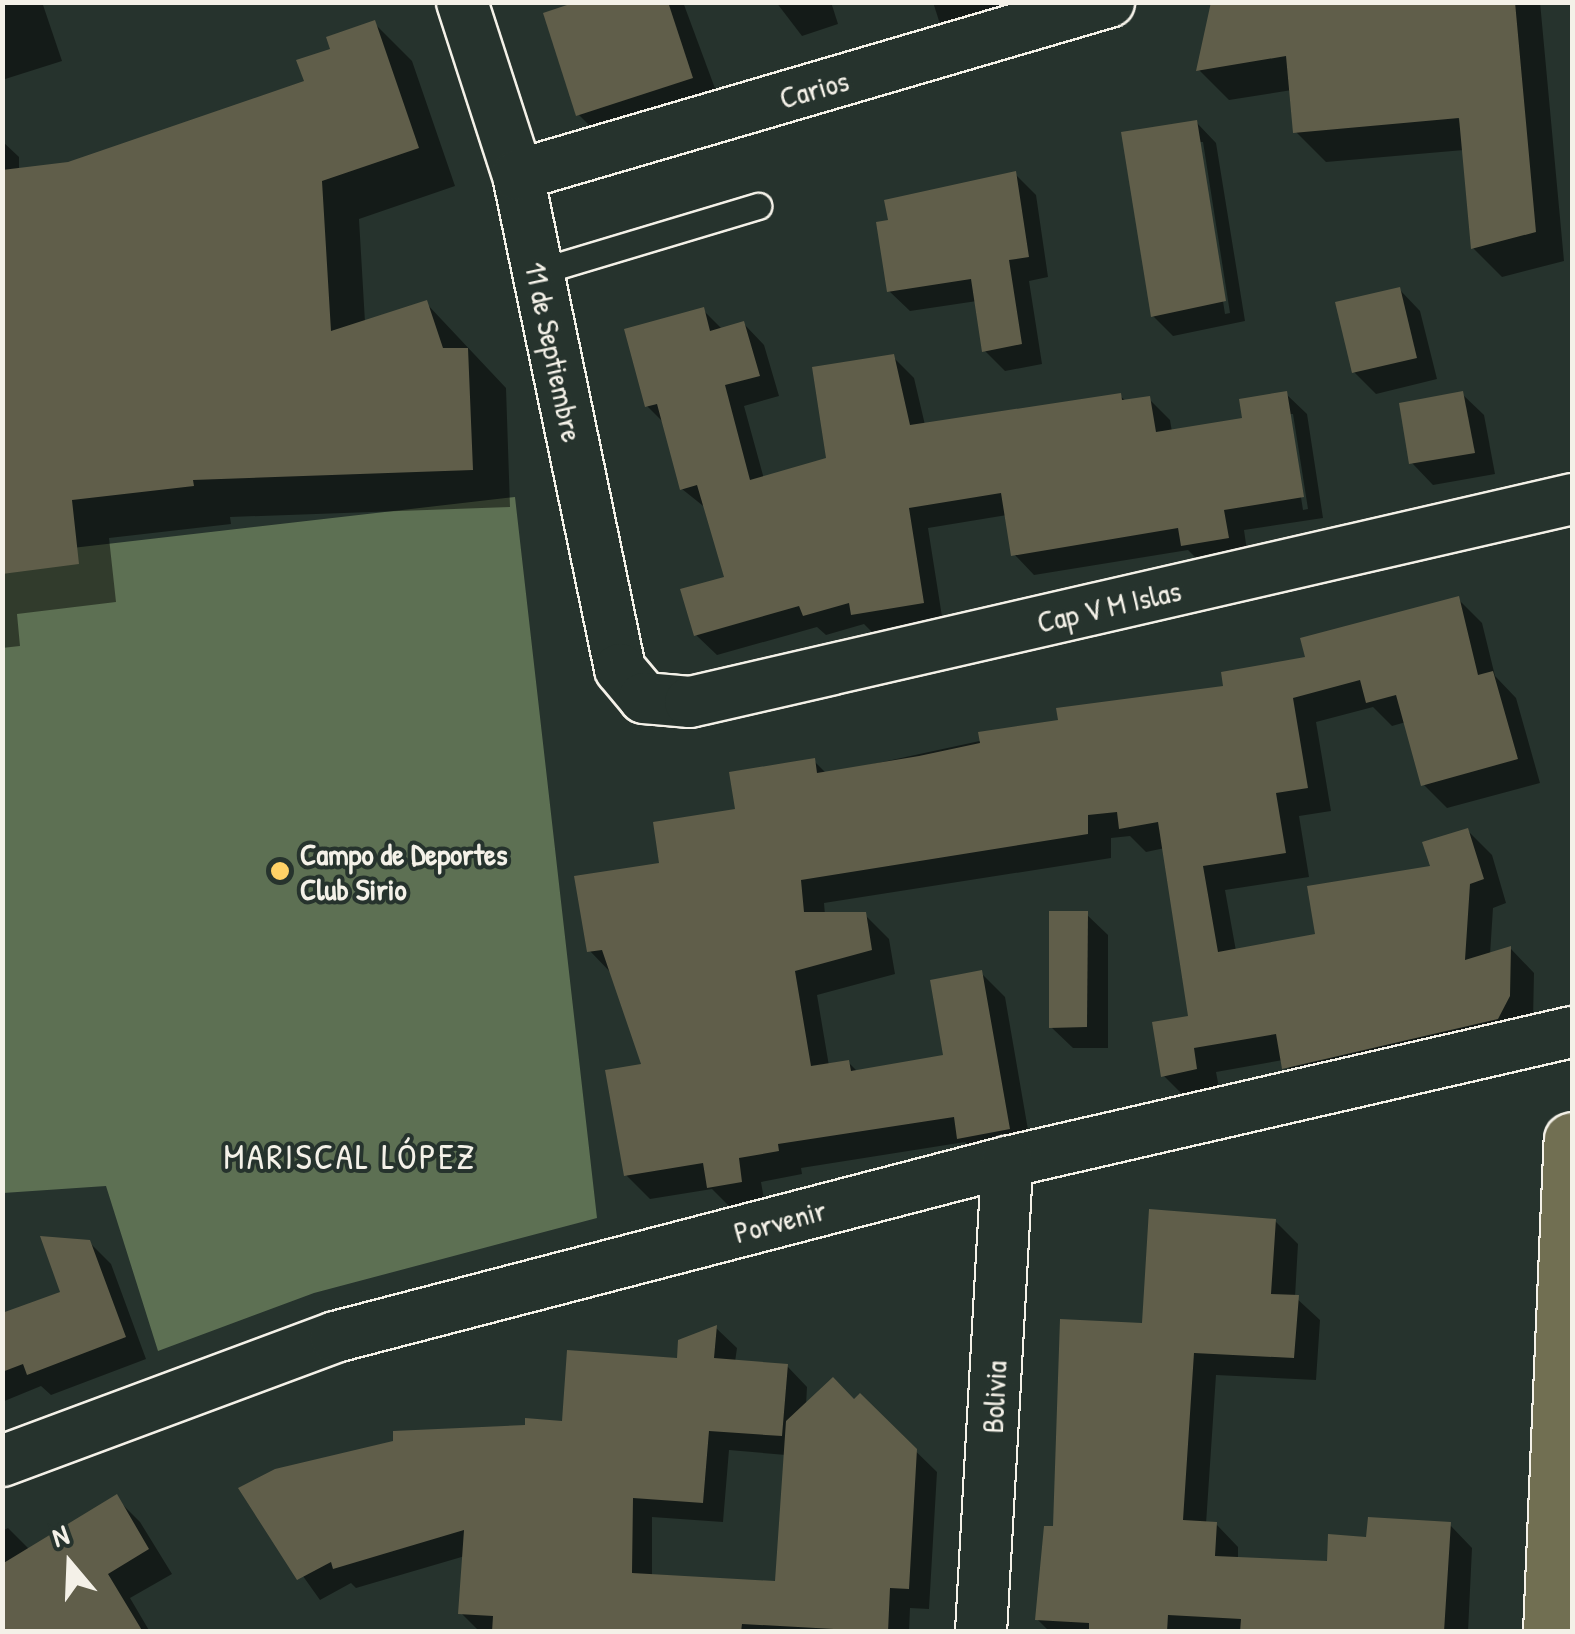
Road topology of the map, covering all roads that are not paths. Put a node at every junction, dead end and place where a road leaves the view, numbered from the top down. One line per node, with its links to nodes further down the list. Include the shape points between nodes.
1 (462, 2): 3 (street, 11 de Septiembre)
2 (1109, 2): 3 (street, Carios)
3 (518, 175): 5 (street, 11 de Septiembre)
4 (758, 206): 5 (lane)
5 (538, 272): 7 (street, 11 de Septiembre, via 620,669)
6 (1572, 499): 7 (street, Cap V M Islas, via 690,702)
7 (644, 698)
8 (1572, 1032): 10 (street, Porvenir)
9 (1572, 1140): 12 (main road)
10 (1007, 1162): 11 (street, Porvenir, via 335,1337); 13 (street, Bolivia)
11 (2, 1460)
12 (1564, 1521): 14 (main road)
13 (981, 1632)
14 (1552, 1632)

